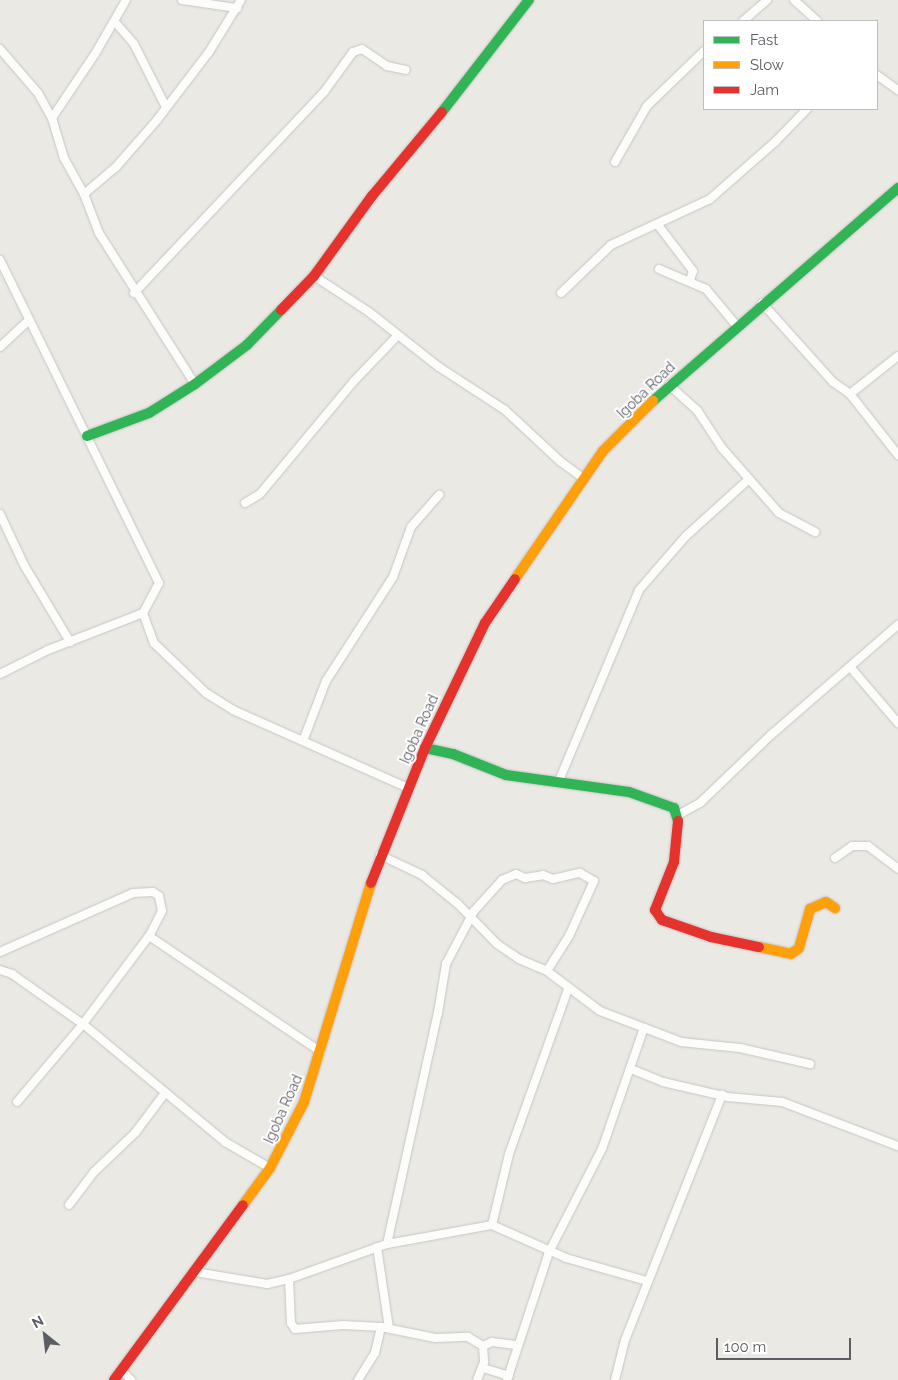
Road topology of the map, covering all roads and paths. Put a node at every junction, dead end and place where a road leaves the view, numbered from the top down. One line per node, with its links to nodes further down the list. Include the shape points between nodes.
1 (126, 0): 10 (street)
2 (182, 0): 7 (street)
3 (241, 0): 7 (street)
4 (529, 0): 25 (street, via 488,56 372,196)
5 (767, 0): 8 (street)
6 (794, 0): 9 (street)
7 (237, 8): 16 (street, via 209,52)
8 (743, 20)
9 (816, 20)
10 (115, 22): 16 (street, via 134,44); 18 (street)
11 (0, 49): 18 (street, via 38,93)
12 (703, 52): 19 (street, via 647,106)
13 (406, 70): 28 (street, via 387,66 362,49 352,52 324,92)
14 (878, 76): 15 (street)
15 (898, 90)
16 (166, 107): 21 (street, via 116,167)
17 (805, 110): 22 (street, via 776,141 710,199)
18 (52, 118): 21 (street, via 64,158)
19 (615, 162)
20 (898, 188): 29 (street, Igoba Road)
21 (84, 194): 28 (street, via 99,233)
22 (658, 226): 26 (street, via 693,271); 27 (street, via 638,231 611,245)
23 (0, 260): 30 (street)
24 (659, 269): 26 (street, via 672,277)
25 (314, 276): 32 (street, via 370,312); 35 (street, via 247,345)
26 (690, 280): 31 (street, via 706,289)
27 (561, 292)
28 (134, 293): 35 (street)
29 (762, 303): 31 (street, Igoba Road); 37 (street, via 833,382)
30 (29, 320): 33 (street); 38 (street)
31 (736, 325): 36 (street, Igoba Road)
32 (397, 336): 40 (street, via 505,410); 43 (street, via 354,381 260,494)
33 (0, 347)
34 (898, 356): 37 (street)
35 (195, 384): 38 (street, via 149,412)
36 (669, 385): 40 (street, Igoba Road, via 603,451); 41 (street, via 697,410 722,448)
37 (850, 394): 39 (street)
38 (87, 436): 46 (street, via 158,574 156,594)
39 (898, 455)
40 (584, 479): 53 (street, Igoba Road, via 485,623)
41 (749, 479): 45 (street, via 779,512); 54 (street, via 686,536 639,590)
42 (439, 495): 52 (street, via 412,527 393,577 326,681)
43 (245, 503)
44 (0, 514): 48 (street, via 24,565)
45 (815, 532)
46 (143, 613): 48 (street); 52 (street, via 154,643 206,694)
47 (898, 625): 49 (street)
48 (70, 642): 50 (street)
49 (850, 668): 51 (street); 56 (street, via 772,734 701,802)
50 (0, 674)
51 (898, 723)
52 (303, 741): 55 (street)
53 (425, 748): 54 (street, via 453,754 506,775); 55 (street, Igoba Road)
54 (558, 783): 56 (street, via 629,792 674,808)
55 (408, 788): 57 (street, Igoba Road)
56 (678, 815): 60 (street, via 674,862 654,910 662,920 711,937 792,954 799,948 810,909 826,902)
57 (380, 854): 61 (street, via 422,875); 69 (street, Igoba Road, via 336,990)
58 (835, 858): 59 (street, via 852,846 868,846)
59 (898, 869)
60 (835, 908)
61 (470, 918): 65 (street, via 518,960); 65 (street, via 502,880 516,874 525,878 543,875 553,879 580,872 594,881 569,936); 79 (street, via 446,964)
62 (150, 936): 63 (street, via 162,911 162,900 153,892 133,893); 67 (street); 69 (street)
63 (0, 952)
64 (0, 970): 67 (street, via 12,974)
65 (547, 971): 66 (street)
66 (568, 989): 68 (street, via 600,1011); 78 (street, via 509,1154)
67 (83, 1024): 72 (street); 74 (street)
68 (644, 1028): 70 (street, via 681,1042 740,1048); 71 (street)
69 (321, 1052): 76 (street, Igoba Road, via 304,1102)
70 (810, 1064)
71 (631, 1069): 73 (street, via 663,1082); 81 (street, via 602,1148)
72 (165, 1094): 76 (street, via 225,1142); 77 (street, via 135,1133 94,1172)
73 (722, 1095): 75 (street, via 782,1102); 84 (street, via 674,1221)
74 (17, 1102)
75 (898, 1146)
76 (270, 1168): 82 (street, Igoba Road)
77 (68, 1205)
78 (492, 1225): 79 (street); 81 (street)
79 (387, 1244): 80 (street)
80 (377, 1247): 83 (street); 85 (street)
81 (550, 1252): 84 (street); 86 (street)
82 (195, 1272): 83 (street, via 250,1283); 89 (street, Igoba Road)
83 (289, 1279): 85 (street, via 291,1323 295,1329 343,1325)
84 (647, 1281): 95 (street, via 625,1340)
85 (385, 1328): 87 (street, via 435,1338 468,1337); 93 (street, via 375,1353)
86 (518, 1345): 87 (street, via 492,1342); 90 (street)
87 (483, 1346): 88 (street)
88 (483, 1368): 90 (street); 94 (street)
89 (122, 1371): 91 (street, Igoba Road); 92 (street)
90 (508, 1378)
91 (114, 1380)
92 (131, 1380)
93 (358, 1380)
94 (477, 1380)
95 (615, 1380)

